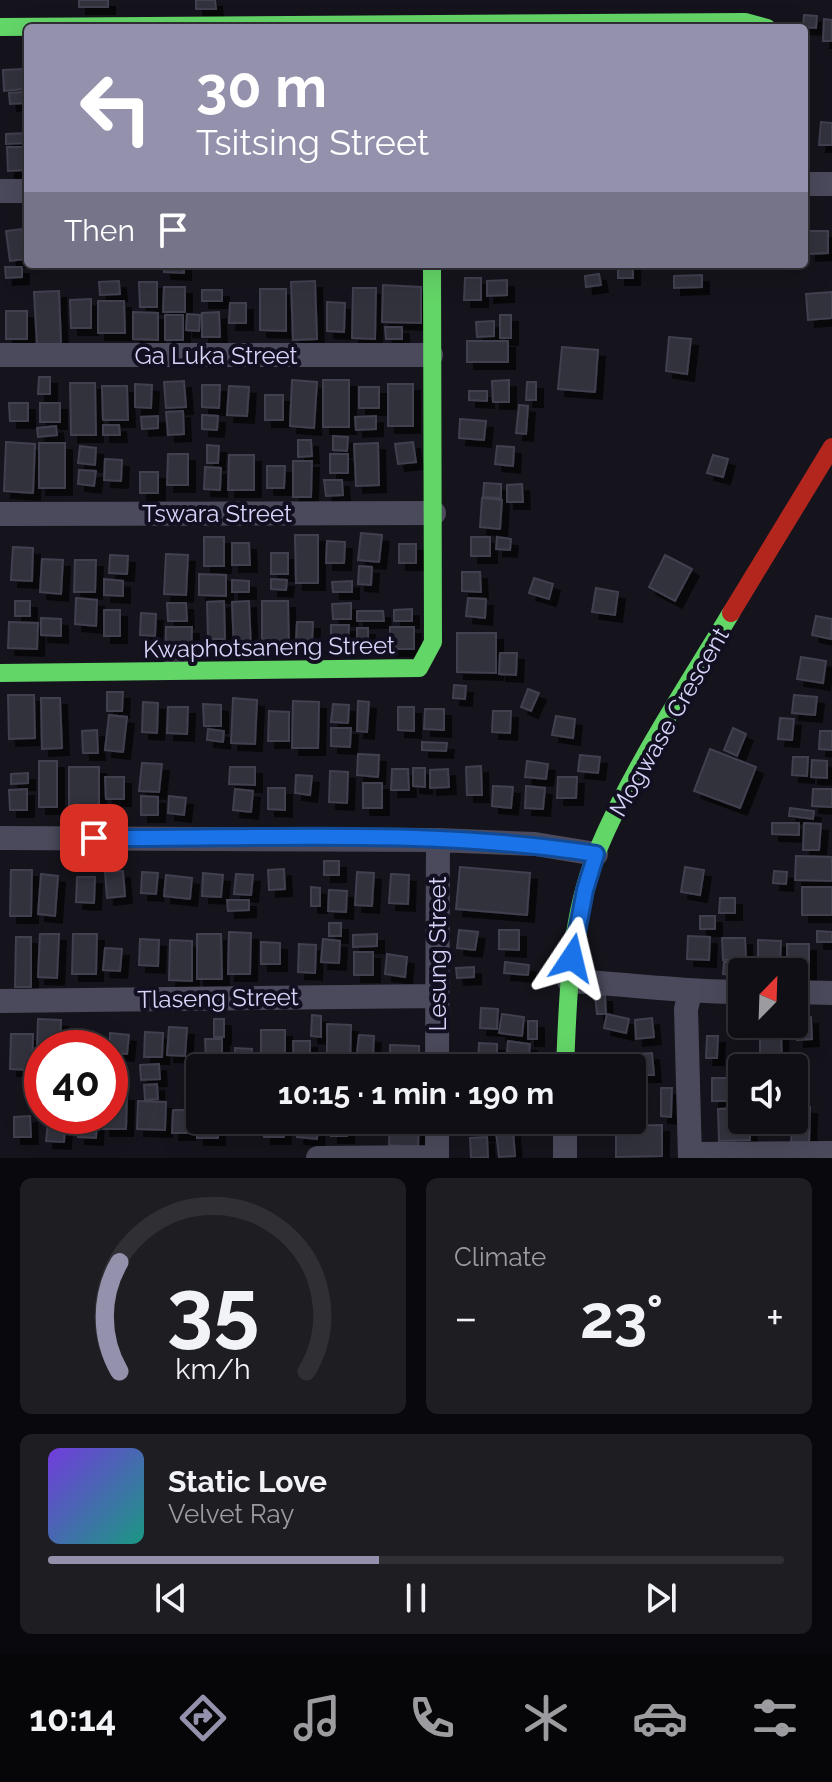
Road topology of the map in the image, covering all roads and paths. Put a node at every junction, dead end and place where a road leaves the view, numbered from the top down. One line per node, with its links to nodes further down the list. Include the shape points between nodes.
1 (447, 24): 2 (street)
2 (752, 24)
3 (0, 27): 4 (street)
4 (24, 27)
5 (808, 184): 6 (street)
6 (832, 184)
7 (0, 191): 8 (street)
8 (24, 191)
9 (432, 268): 11 (street, Kwaphotsaneng Street)
10 (0, 355): 11 (street, Ga Luka Street)
11 (431, 355): 13 (street, Kwaphotsaneng Street)
12 (832, 447): 18 (street, Mogwase Crescent, via 652,745)
13 (434, 513): 14 (street, Tswara Street); 15 (street, Kwaphotsaneng Street, via 433,642 419,668)
14 (0, 514)
15 (0, 673)
16 (0, 838): 17 (street)
17 (438, 840): 18 (street, via 535,844); 24 (street, Lesung Street)
18 (596, 854): 19 (street, Mogwase Crescent)
19 (569, 981): 22 (street, via 666,986); 27 (street, Mogwase Crescent)
20 (728, 992): 22 (street)
21 (808, 992): 23 (street)
22 (690, 993): 31 (street)
23 (832, 993)
24 (437, 996): 25 (street, Tlaseng Street); 26 (street, Lesung Street)
25 (0, 1001)
26 (437, 1054)
27 (566, 1054)
28 (437, 1134): 33 (street)
29 (565, 1134): 34 (street)
30 (832, 1153): 31 (street)
31 (690, 1156)
32 (318, 1158): 33 (street)
33 (437, 1158)
34 (565, 1158)

